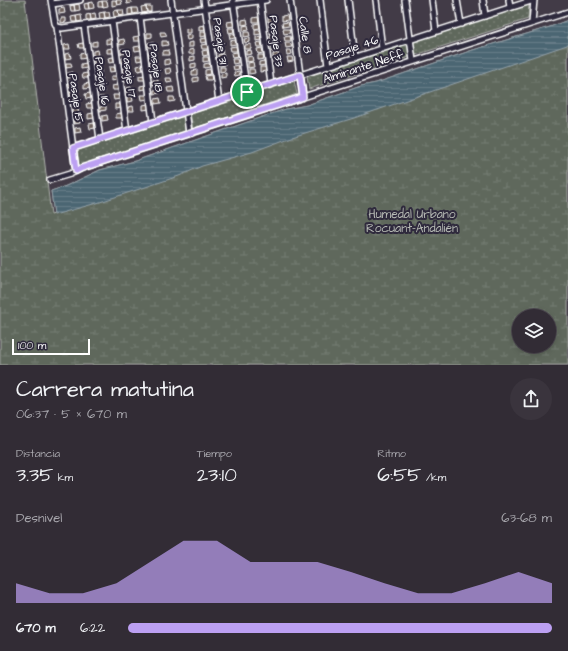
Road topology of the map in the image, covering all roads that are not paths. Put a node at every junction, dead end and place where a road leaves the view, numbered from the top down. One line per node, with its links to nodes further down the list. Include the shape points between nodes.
1 (80, 0): 15 (street)
2 (171, 0): 20 (street)
3 (204, 0): 17 (street, Pasaje 31)
4 (262, 0): 16 (street); 35 (street, Pasaje 33)
5 (290, 0): 34 (street, Calle 8)
6 (320, 0): 33 (street)
7 (348, 0): 31 (street)
8 (376, 0): 30 (street)
9 (405, 0): 29 (street)
10 (432, 0): 28 (street)
11 (457, 0): 25 (street)
12 (483, 0): 21 (street)
13 (509, 0): 18 (street)
14 (534, 0): 18 (street, Pasaje 46); 24 (street)
15 (52, 2): 27 (street, Pasaje 15)
16 (233, 2): 17 (street); 36 (street)
17 (205, 8): 20 (street); 38 (street, Pasaje 31)
18 (510, 8): 21 (street, Pasaje 46)
19 (568, 12): 24 (street, Almirante Neff)
20 (173, 13): 22 (street); 39 (street)
21 (485, 16): 25 (street, Pasaje 46)
22 (140, 17): 23 (street); 40 (street, Pasaje 18)
23 (112, 21): 26 (street); 41 (street, Pasaje 17)
24 (532, 23): 32 (street, Almirante Neff)
25 (461, 24): 28 (street, Pasaje 46)
26 (84, 25): 27 (street); 43 (street, Pasaje 16)
27 (57, 27): 44 (street, Pasaje 15)
28 (436, 32): 29 (street, Pasaje 46)
29 (410, 40): 30 (street, Pasaje 46); 32 (street)
30 (382, 49): 31 (street, Pasaje 46)
31 (355, 58): 33 (street, Pasaje 46)
32 (413, 61): 37 (street, Almirante Neff)
33 (328, 66): 34 (street, Pasaje 46)
34 (300, 75): 35 (street, Pasaje 46); 37 (street, Calle 8)
35 (271, 84): 36 (street, Pasaje 46)
36 (247, 92): 38 (street, Pasaje 46)
37 (303, 97): 42 (street, Almirante Neff)
38 (219, 101): 39 (street, Pasaje 46)
39 (186, 111): 40 (street, Pasaje 46); 42 (street)
40 (153, 122): 41 (street, Pasaje 46)
41 (127, 131): 43 (street, Pasaje 46)
42 (189, 134): 45 (street, Almirante Neff)
43 (100, 139): 44 (street, Pasaje 46)
44 (73, 148): 45 (street, Pasaje 15)
45 (76, 171): 46 (street, Almirante Neff)
46 (50, 180)

